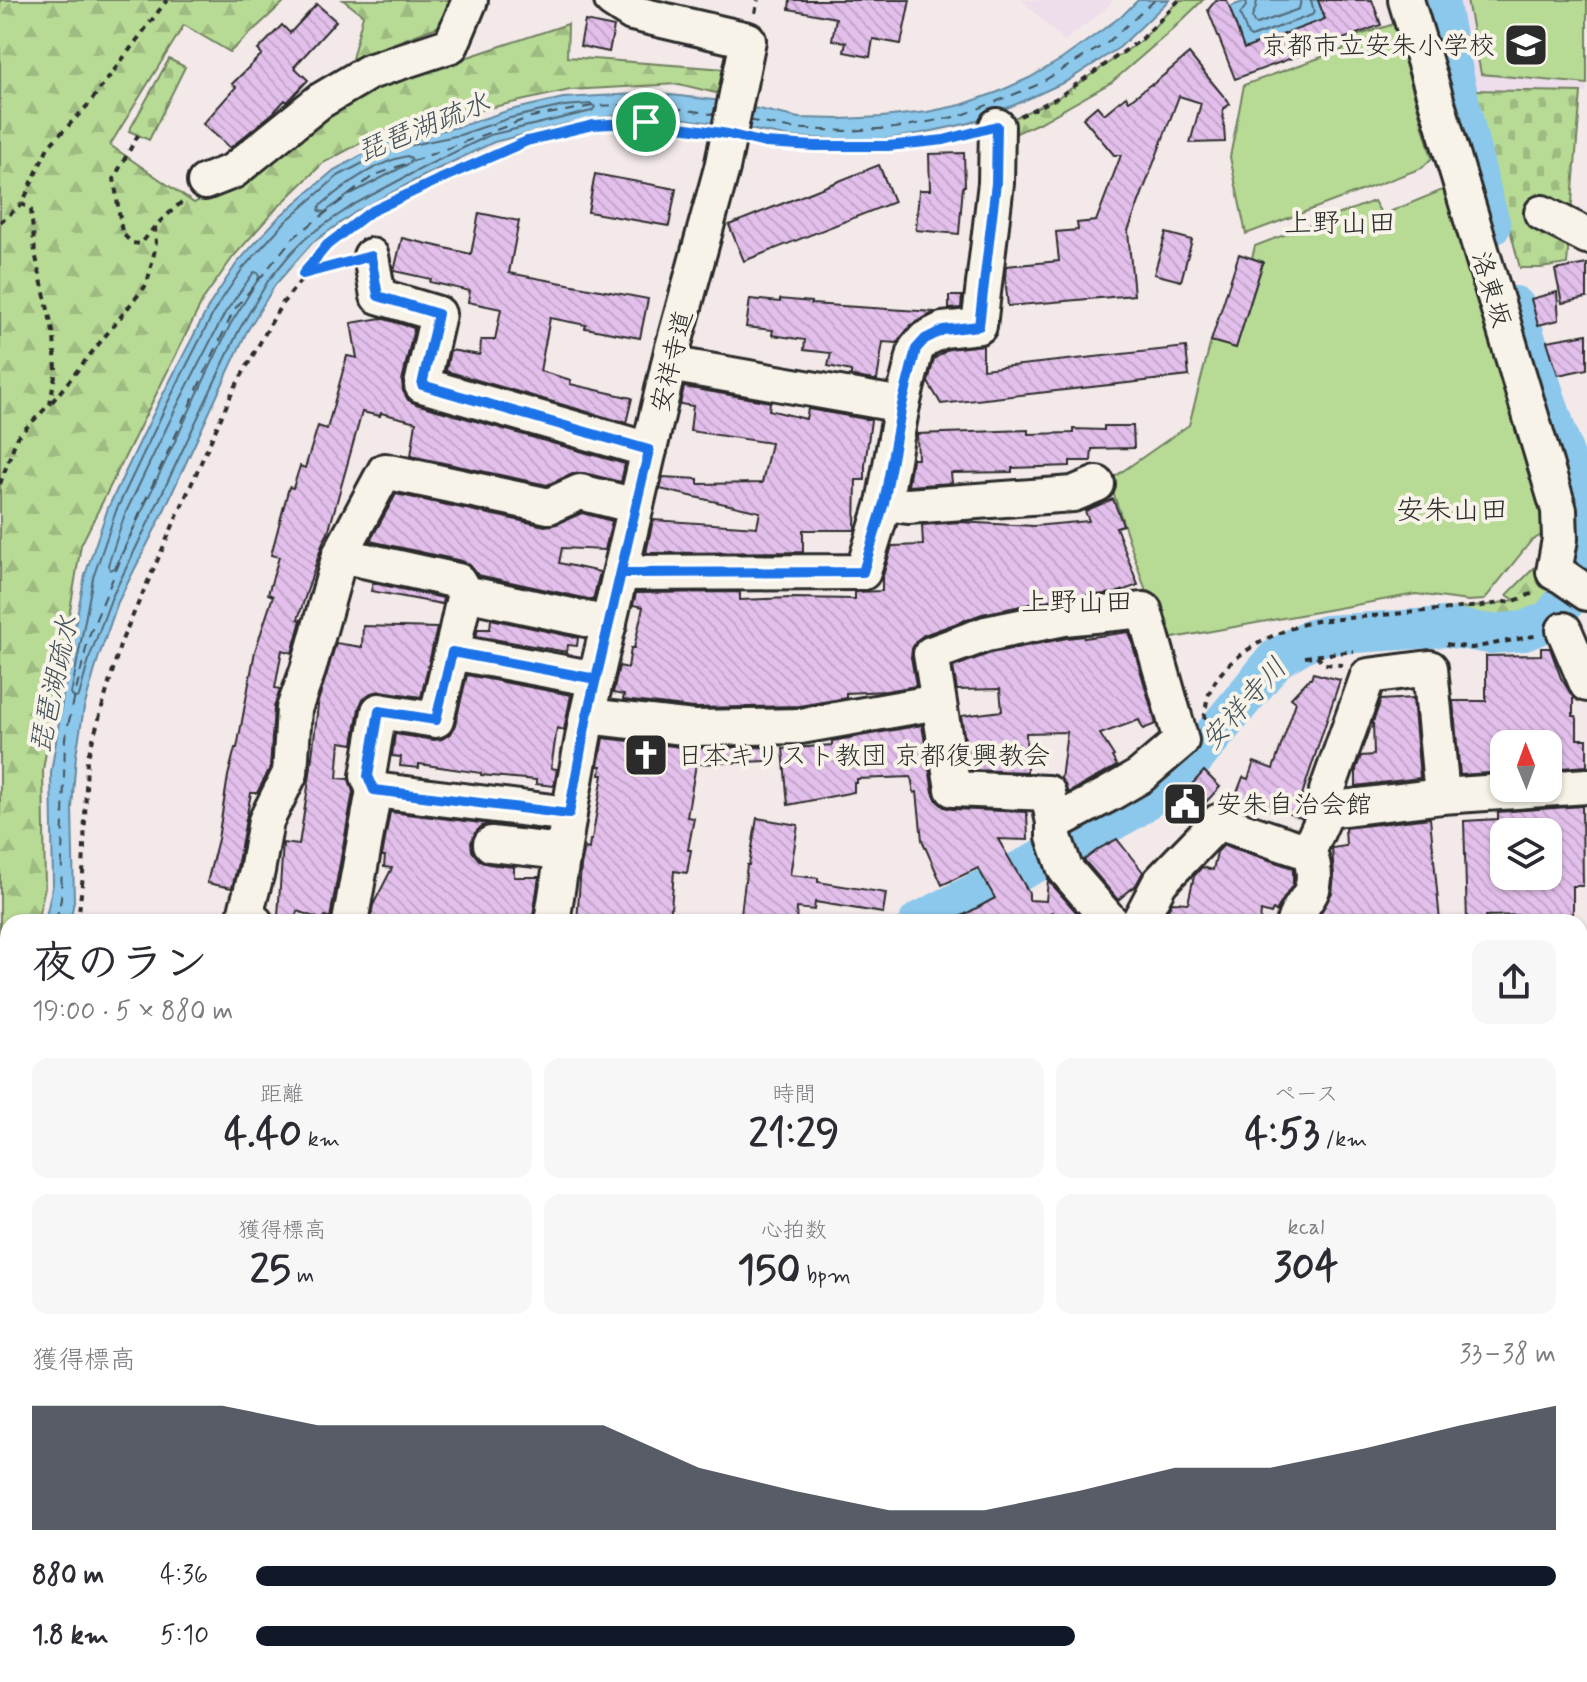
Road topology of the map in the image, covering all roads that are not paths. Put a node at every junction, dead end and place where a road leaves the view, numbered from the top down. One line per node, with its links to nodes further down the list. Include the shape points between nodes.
1 (470, 0): 6 (street, via 451,45 369,72 320,101 233,171)
2 (612, 0): 4 (street, via 632,13)
3 (1406, 0): 18 (street, 洛東坂, via 1559,510)
4 (753, 18): 10 (street, 安祥寺道, via 722,168)
5 (997, 126): 11 (street, via 996,183 979,326 943,330 925,339 916,349)
6 (205, 182)
7 (1542, 213): 8 (street)
8 (1587, 236)
9 (371, 256): 12 (street, via 378,296 438,314 422,385)
10 (669, 364): 11 (street); 12 (street, 安祥寺道)
11 (902, 405): 14 (street)
12 (649, 450): 15 (street, 安祥寺道)
13 (1097, 484): 14 (street, via 1073,494 908,506)
14 (884, 503): 17 (street, via 863,572)
15 (636, 506): 16 (street, via 580,492 549,506 385,471); 17 (street, 安祥寺道)
16 (340, 555): 19 (street, via 458,581); 36 (street, via 294,709 290,773 266,821)
17 (621, 573): 20 (street, 安祥寺道)
18 (1567, 580)
19 (465, 593): 20 (street); 22 (street)
20 (609, 624): 23 (street, 安祥寺道)
21 (1564, 630): 24 (street)
22 (452, 652): 23 (street); 28 (street, via 436,720 379,711 368,776)
23 (596, 679): 26 (street, 安祥寺道)
24 (1587, 684)
25 (938, 702): 26 (street, via 801,726 693,728); 32 (street, via 953,789 1048,793); 32 (street, via 931,654 986,634 1064,618 1144,610 1181,741 1140,776)
26 (587, 716): 31 (street, 安祥寺道)
27 (1587, 786): 29 (street)
28 (374, 790): 31 (street); 37 (street)
29 (1442, 796): 30 (street); 30 (street, via 1430,668 1368,676 1327,791)
30 (1327, 810): 35 (street)
31 (569, 814): 34 (street, 安祥寺道)
32 (1054, 830): 39 (street, via 1065,869)
33 (491, 844): 34 (street)
34 (562, 852): 38 (street, 安祥寺道)
35 (1308, 852): 40 (street, via 1218,822 1160,882); 41 (street, via 1313,861 1312,889)
36 (245, 914)
37 (351, 914)
38 (553, 914)
39 (1104, 914)
40 (1143, 914)
41 (1297, 914)

